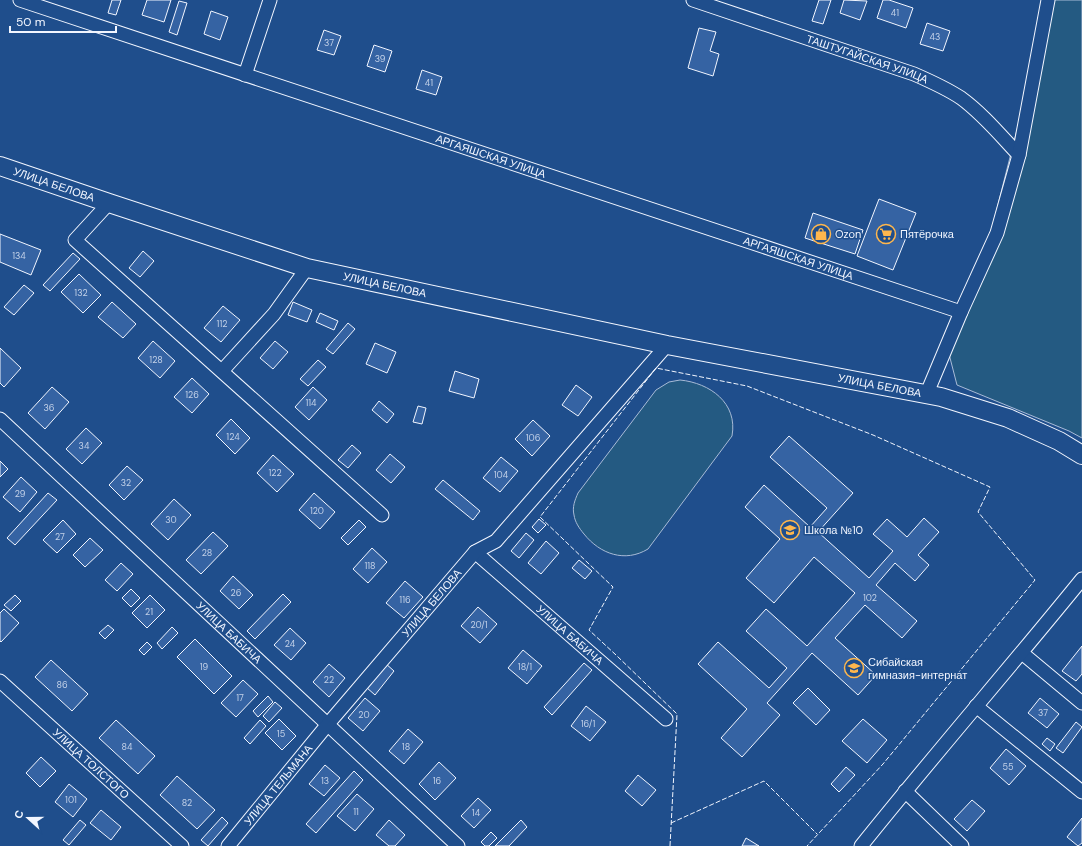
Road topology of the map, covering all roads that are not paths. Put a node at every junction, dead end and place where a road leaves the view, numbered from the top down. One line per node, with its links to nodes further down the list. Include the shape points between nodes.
1 (20, 0): 5 (street, АРГАЯШСКАЯ УЛИЦА)
2 (270, 0): 5 (street)
3 (693, 0): 6 (street, ТАШТУГАЙСКАЯ УЛИЦА, via 914,74 939,85 962,99 986,119)
4 (1048, 0): 6 (street)
5 (245, 75): 10 (street, АРГАЯШСКАЯ УЛИЦА)
6 (1019, 155): 10 (street, via 998,233)
7 (0, 166): 8 (main road, УЛИЦА БЕЛОВА)
8 (109, 203): 9 (main road, УЛИЦА БЕЛОВА); 12 (street, УЛИЦА БЕЛОВА, via 75,240)
9 (307, 268): 11 (main road, УЛИЦА БЕЛОВА); 12 (street, via 274,314)
10 (961, 312): 13 (street)
11 (667, 345): 13 (main road, УЛИЦА БЕЛОВА); 17 (street, УЛИЦА БЕЛОВА, via 496,541)
12 (222, 371): 16 (street, УЛИЦА БЕЛОВА)
13 (927, 393): 15 (main road, УЛИЦА БЕЛОВА, via 1008,418 1059,441)
14 (0, 419): 24 (street, УЛИЦА БАБИЧА)
15 (1082, 455)
16 (382, 515)
17 (475, 552): 23 (street, УЛИЦА БАБИЧА); 24 (street, УЛИЦА БЕЛОВА)
18 (1082, 579): 19 (street)
19 (1022, 653): 21 (street); 22 (street)
20 (0, 681): 27 (street, УЛИЦА ТОЛСТОГО)
21 (1082, 703)
22 (976, 706): 25 (street); 26 (street)
23 (666, 718)
24 (328, 724): 28 (street, УЛИЦА ТЕЛЬМАНА); 29 (street, УЛИЦА БАБИЧА)
25 (905, 791): 30 (street); 31 (street)
26 (1082, 792)
27 (182, 846)
28 (228, 846)
29 (458, 846)
30 (861, 846)
31 (962, 846)

